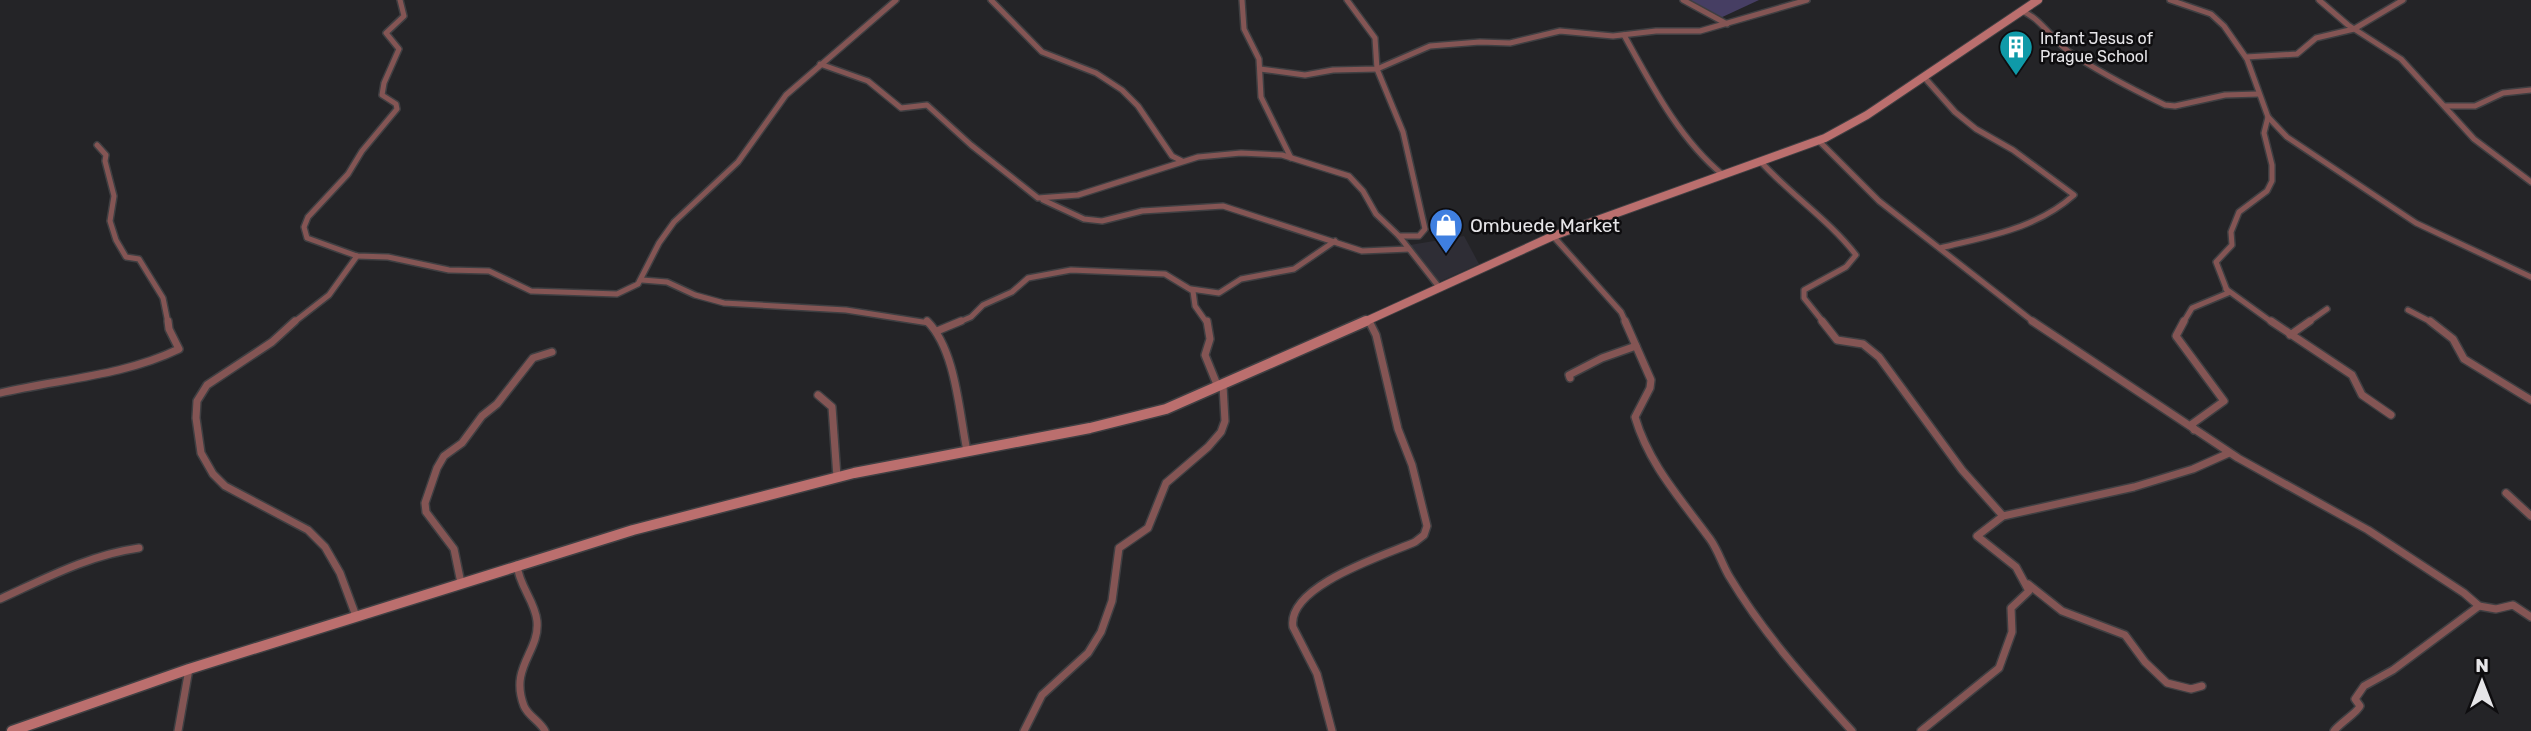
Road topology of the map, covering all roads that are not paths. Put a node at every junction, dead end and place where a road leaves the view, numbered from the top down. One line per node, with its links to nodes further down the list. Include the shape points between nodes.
1 (400, 0): 38 (street, via 404,16 386,33 399,50 381,92 397,110 304,227 307,238 314,242)
2 (896, 0): 17 (street)
3 (991, 0): 28 (street, via 1042,52 1096,73 1122,90 1172,156)
4 (1242, 0): 18 (street, via 1244,29 1258,54)
5 (1347, 0): 19 (street, via 1375,38)
6 (1683, 0): 13 (street)
7 (1807, 0): 13 (street)
8 (2038, 0): 12 (street)
9 (2170, 0): 16 (street, via 2215,17)
10 (2319, 0): 14 (street)
11 (2403, 0): 14 (street)
12 (2022, 11): 20 (street); 22 (street, via 2032,14 2057,42 2104,75 2165,105)
13 (1727, 24): 15 (street, via 1700,31)
14 (2354, 29): 16 (street, via 2316,38 2297,54); 23 (street, via 2401,59)
15 (1624, 35): 19 (street, via 1565,31 1510,43 1440,45); 30 (street, via 1684,133)
16 (2246, 57): 22 (street)
17 (820, 64): 32 (street, via 868,81 901,108 927,105); 40 (street, via 786,95 738,162 674,222)
18 (1260, 69): 19 (street, via 1305,75); 27 (street, via 1261,97)
19 (1377, 69): 33 (street, via 1403,132 1426,223 1419,236)
20 (1924, 77): 25 (street, via 1857,122); 36 (street, via 1976,129 2074,195 2014,231)
21 (2531, 90): 23 (street, via 2500,94 2475,106)
22 (2259, 94): 24 (street)
23 (2445, 106): 31 (street, via 2474,139)
24 (2268, 117): 39 (street, via 2287,137 2408,218); 42 (street, via 2262,132 2272,178 2264,193 2241,209 2230,232 2232,245 2217,259)
25 (1819, 141): 29 (street); 36 (street, via 1879,201)
26 (97, 145): 53 (street, via 106,155 113,187 110,221 116,240 126,257 139,259 158,289 180,349 117,369)
27 (1291, 158): 28 (street, via 1241,153); 33 (street, via 1345,173)
28 (1186, 161): 32 (street, via 1078,195)
29 (1761, 162): 30 (street); 62 (street, via 1856,253 1850,264 1805,288 1802,295 1837,340 1863,344 1879,357 1962,470)
30 (1723, 175): 34 (street)
31 (2531, 182)
32 (1038, 198): 35 (street, via 1096,221 1142,211 1223,206)
33 (1399, 236): 37 (street)
34 (1552, 236): 41 (street); 49 (street, via 1618,309)
35 (1335, 241): 37 (street, via 1362,251); 43 (street, via 1296,269 1241,279 1219,293)
36 (1940, 248): 57 (street, via 2050,335)
37 (1409, 249): 41 (street)
38 (356, 256): 40 (street, via 489,271 520,288 542,292 617,295); 70 (street, via 329,295 281,335 207,385 197,401 196,418 201,453 213,474 225,486 308,530 340,573)
39 (2531, 277)
40 (642, 280): 47 (street, via 667,282 724,303 915,318 927,321)
41 (1439, 286): 46 (street)
42 (2224, 286): 48 (street); 57 (street, via 2226,295 2192,308 2176,336 2224,401 2192,424)
43 (1191, 289): 47 (street, via 1160,274 1064,271 1028,278 971,317); 52 (street, via 1195,306 1209,327 1205,355)
44 (2327, 309): 48 (street)
45 (2408, 310): 55 (street, via 2448,334 2464,359)
46 (1369, 321): 52 (street); 78 (street, via 1427,526 1415,542 1340,576 1294,609 1296,635 1318,677)
47 (937, 331): 58 (street, via 947,353)
48 (2290, 335): 56 (street, via 2352,375 2362,395)
49 (1636, 346): 51 (street, via 1602,358); 79 (street, via 1651,380 1635,417 1642,441 1768,631)
50 (552, 352): 67 (street, via 533,358 436,468 426,512 454,549)
51 (1570, 378)
52 (1221, 387): 58 (street, via 1128,420); 77 (street, via 1221,432 1166,483 1149,528 1119,548 1112,598 1101,632 1087,653 1042,695)
53 (0, 393)
54 (818, 396): 60 (street, via 832,407)
55 (2531, 400)
56 (2391, 415)
57 (2194, 430): 59 (street)
58 (967, 451): 60 (street)
59 (2230, 453): 62 (street, via 2134,487); 69 (street, via 2368,530)
60 (837, 477): 65 (street)
61 (2506, 493): 63 (street)
62 (2003, 516): 66 (street, via 1977,536)
63 (2531, 516)
64 (139, 548): 68 (street, via 85,560)
65 (517, 565): 67 (street); 76 (street, via 519,586 537,624 520,676 522,699 527,712)
66 (2026, 582): 73 (street, via 2062,611 2125,635 2167,683 2191,689); 80 (street, via 2029,591 2011,608 2012,632 1999,668)
67 (461, 583): 70 (street)
68 (0, 599)
69 (2479, 606): 71 (street, via 2513,605); 81 (street, via 2364,686 2355,699 2358,711 2344,718)
70 (356, 616): 72 (street)
71 (2531, 617)
72 (189, 668): 74 (street); 75 (street)
73 (2202, 686)
74 (12, 731)
75 (178, 731)
76 (545, 731)
77 (1024, 731)
78 (1332, 731)
79 (1852, 731)
80 (1921, 731)
81 (2334, 731)

